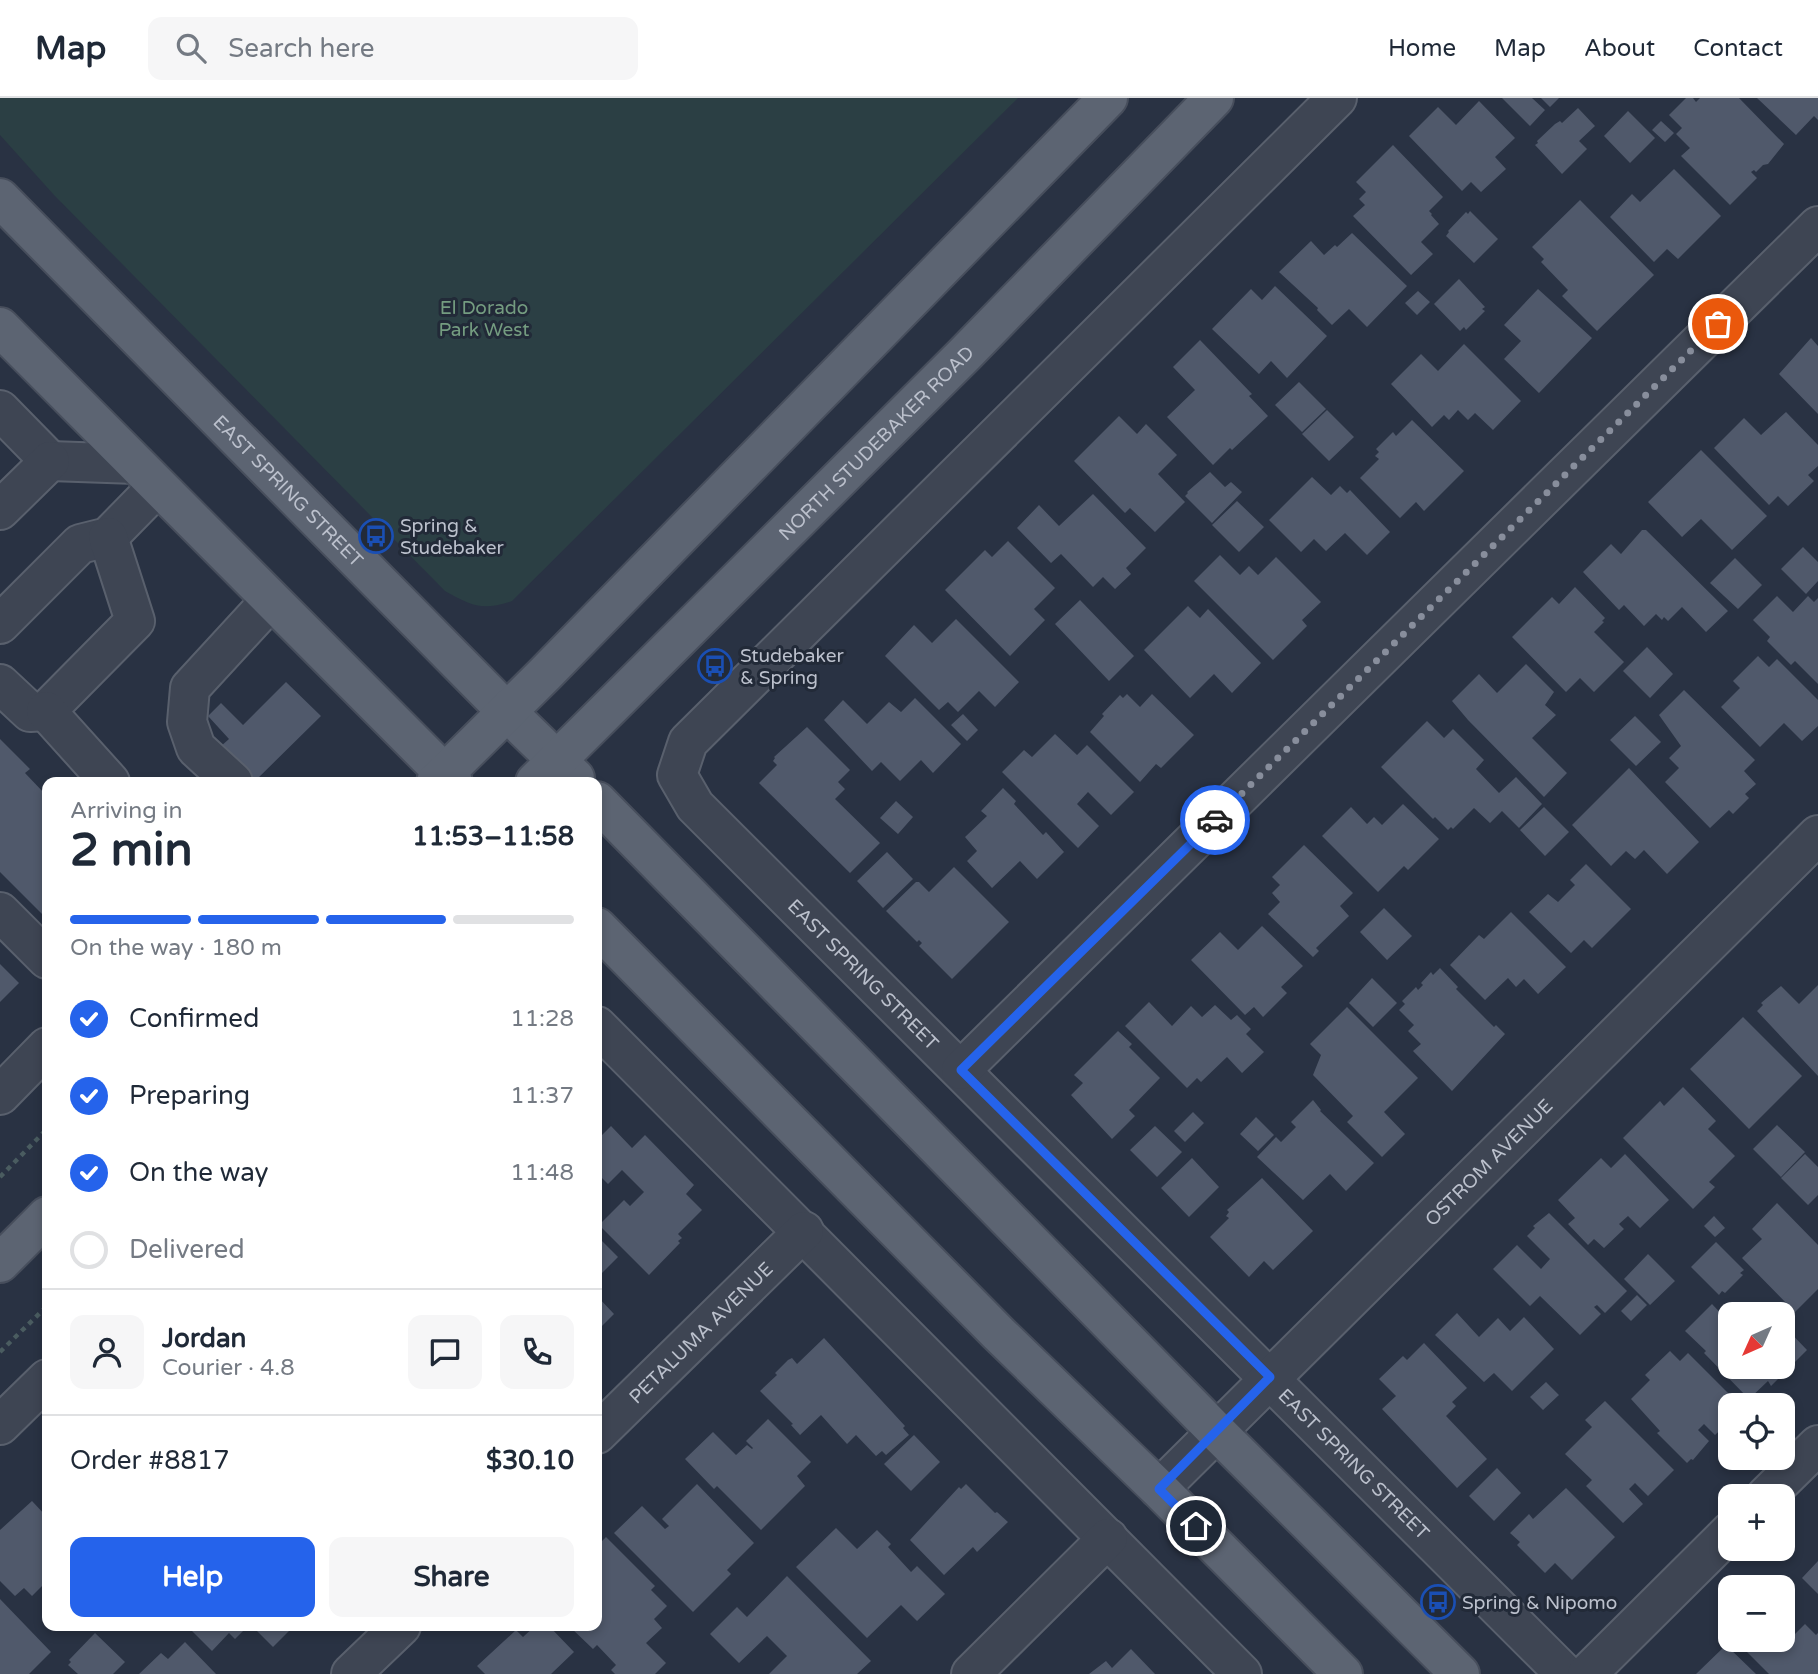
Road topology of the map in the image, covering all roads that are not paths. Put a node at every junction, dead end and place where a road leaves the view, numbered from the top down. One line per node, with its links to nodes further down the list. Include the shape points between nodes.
1 (1108, 98): 16 (main road)
2 (1214, 98): 17 (main road, NORTH STUDEBAKER ROAD)
3 (1337, 98): 29 (street, EAST SPRING STREET, via 688,742 677,775 695,806)
4 (0, 198): 16 (main road, EAST SPRING STREET)
5 (1818, 226): 29 (street)
6 (0, 327): 9 (main road)
7 (0, 410): 8 (street)
8 (50, 461): 9 (street); 10 (street)
9 (146, 475): 11 (street); 12 (main road)
10 (0, 510)
11 (108, 537): 13 (street, via 80,544); 15 (street, via 135,621)
12 (271, 600): 19 (street, via 190,688 187,723 196,748); 20 (main road)
13 (0, 624)
14 (0, 684): 15 (street, via 30,712)
15 (46, 711): 18 (street)
16 (506, 711): 17 (main road, EAST SPRING STREET); 21 (main road)
17 (557, 775)
18 (105, 777)
19 (228, 777)
20 (442, 777)
21 (446, 777)
22 (602, 806): 38 (main road)
23 (1818, 835): 34 (street, OSTROM AVENUE)
24 (0, 912): 26 (street)
25 (602, 932): 41 (main road, via 998,1333)
26 (42, 954)
27 (602, 1031): 32 (street)
28 (42, 1052): 30 (street)
29 (961, 1070): 34 (street, EAST SPRING STREET)
30 (0, 1095)
31 (42, 1221): 33 (main road)
32 (804, 1231): 37 (street, PETALUMA AVENUE); 42 (street)
33 (0, 1263)
34 (1270, 1377): 38 (street, OSTROM AVENUE); 50 (street, EAST SPRING STREET)
35 (42, 1383): 36 (street)
36 (0, 1426)
37 (602, 1429)
38 (1216, 1431): 41 (street, OSTROM AVENUE); 49 (main road)
39 (1818, 1445): 40 (street)
40 (1778, 1484)
41 (1159, 1489): 48 (main road)
42 (1108, 1538): 46 (street); 47 (street)
43 (1718, 1544): 51 (street)
44 (396, 1631): 45 (street)
45 (351, 1674)
46 (971, 1674)
47 (1242, 1674)
48 (1343, 1674)
49 (1460, 1674)
50 (1565, 1674)
51 (1587, 1674)

